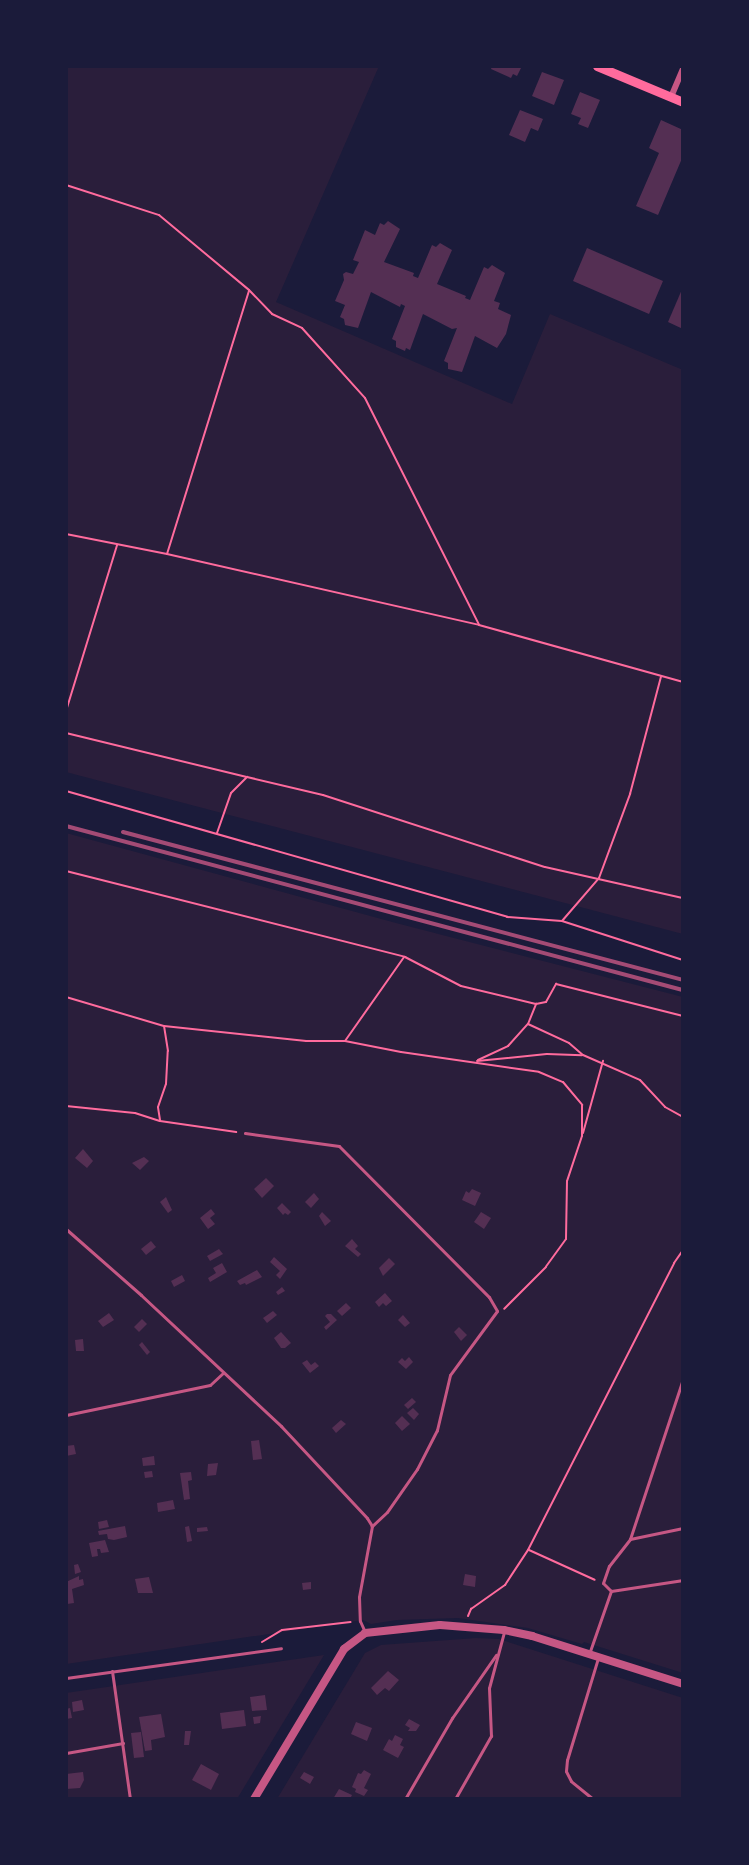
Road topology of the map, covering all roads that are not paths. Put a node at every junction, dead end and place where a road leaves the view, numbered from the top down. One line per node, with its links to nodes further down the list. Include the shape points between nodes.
1 (597, 66): 3 (main road)
2 (683, 69): 3 (street)
3 (671, 98): 4 (main road)
4 (683, 102)
5 (245, 1133): 12 (lane, via 339,1146 489,1297 497,1311 450,1375 437,1430 417,1469 387,1512)
6 (66, 1228): 7 (lane)
7 (223, 1373): 11 (lane, via 210,1385); 12 (lane, via 280,1426)
8 (683, 1379): 10 (lane)
9 (683, 1394): 10 (lane)
10 (675, 1397): 14 (lane)
11 (66, 1415)
12 (372, 1526): 18 (lane, via 359,1597 360,1621)
13 (683, 1528): 14 (lane)
14 (630, 1539): 16 (lane, via 609,1566 603,1583)
15 (683, 1580): 16 (lane)
16 (611, 1591): 21 (lane)
17 (504, 1630): 18 (street, via 468,1625); 20 (lane); 21 (street)
18 (366, 1633): 30 (street, via 344,1649)
19 (281, 1648): 23 (lane)
20 (497, 1653): 31 (lane, via 452,1718); 32 (lane, via 489,1688 491,1736)
21 (589, 1654): 22 (street)
22 (598, 1657): 25 (street); 33 (lane, via 566,1771)
23 (112, 1671): 24 (lane); 26 (lane)
24 (66, 1678)
25 (683, 1684)
26 (123, 1743): 27 (lane); 29 (lane)
27 (66, 1753)
28 (683, 1797): 34 (lane)
29 (130, 1799)
30 (254, 1799)
31 (405, 1799)
32 (455, 1799)
33 (593, 1799)
34 (679, 1799)

